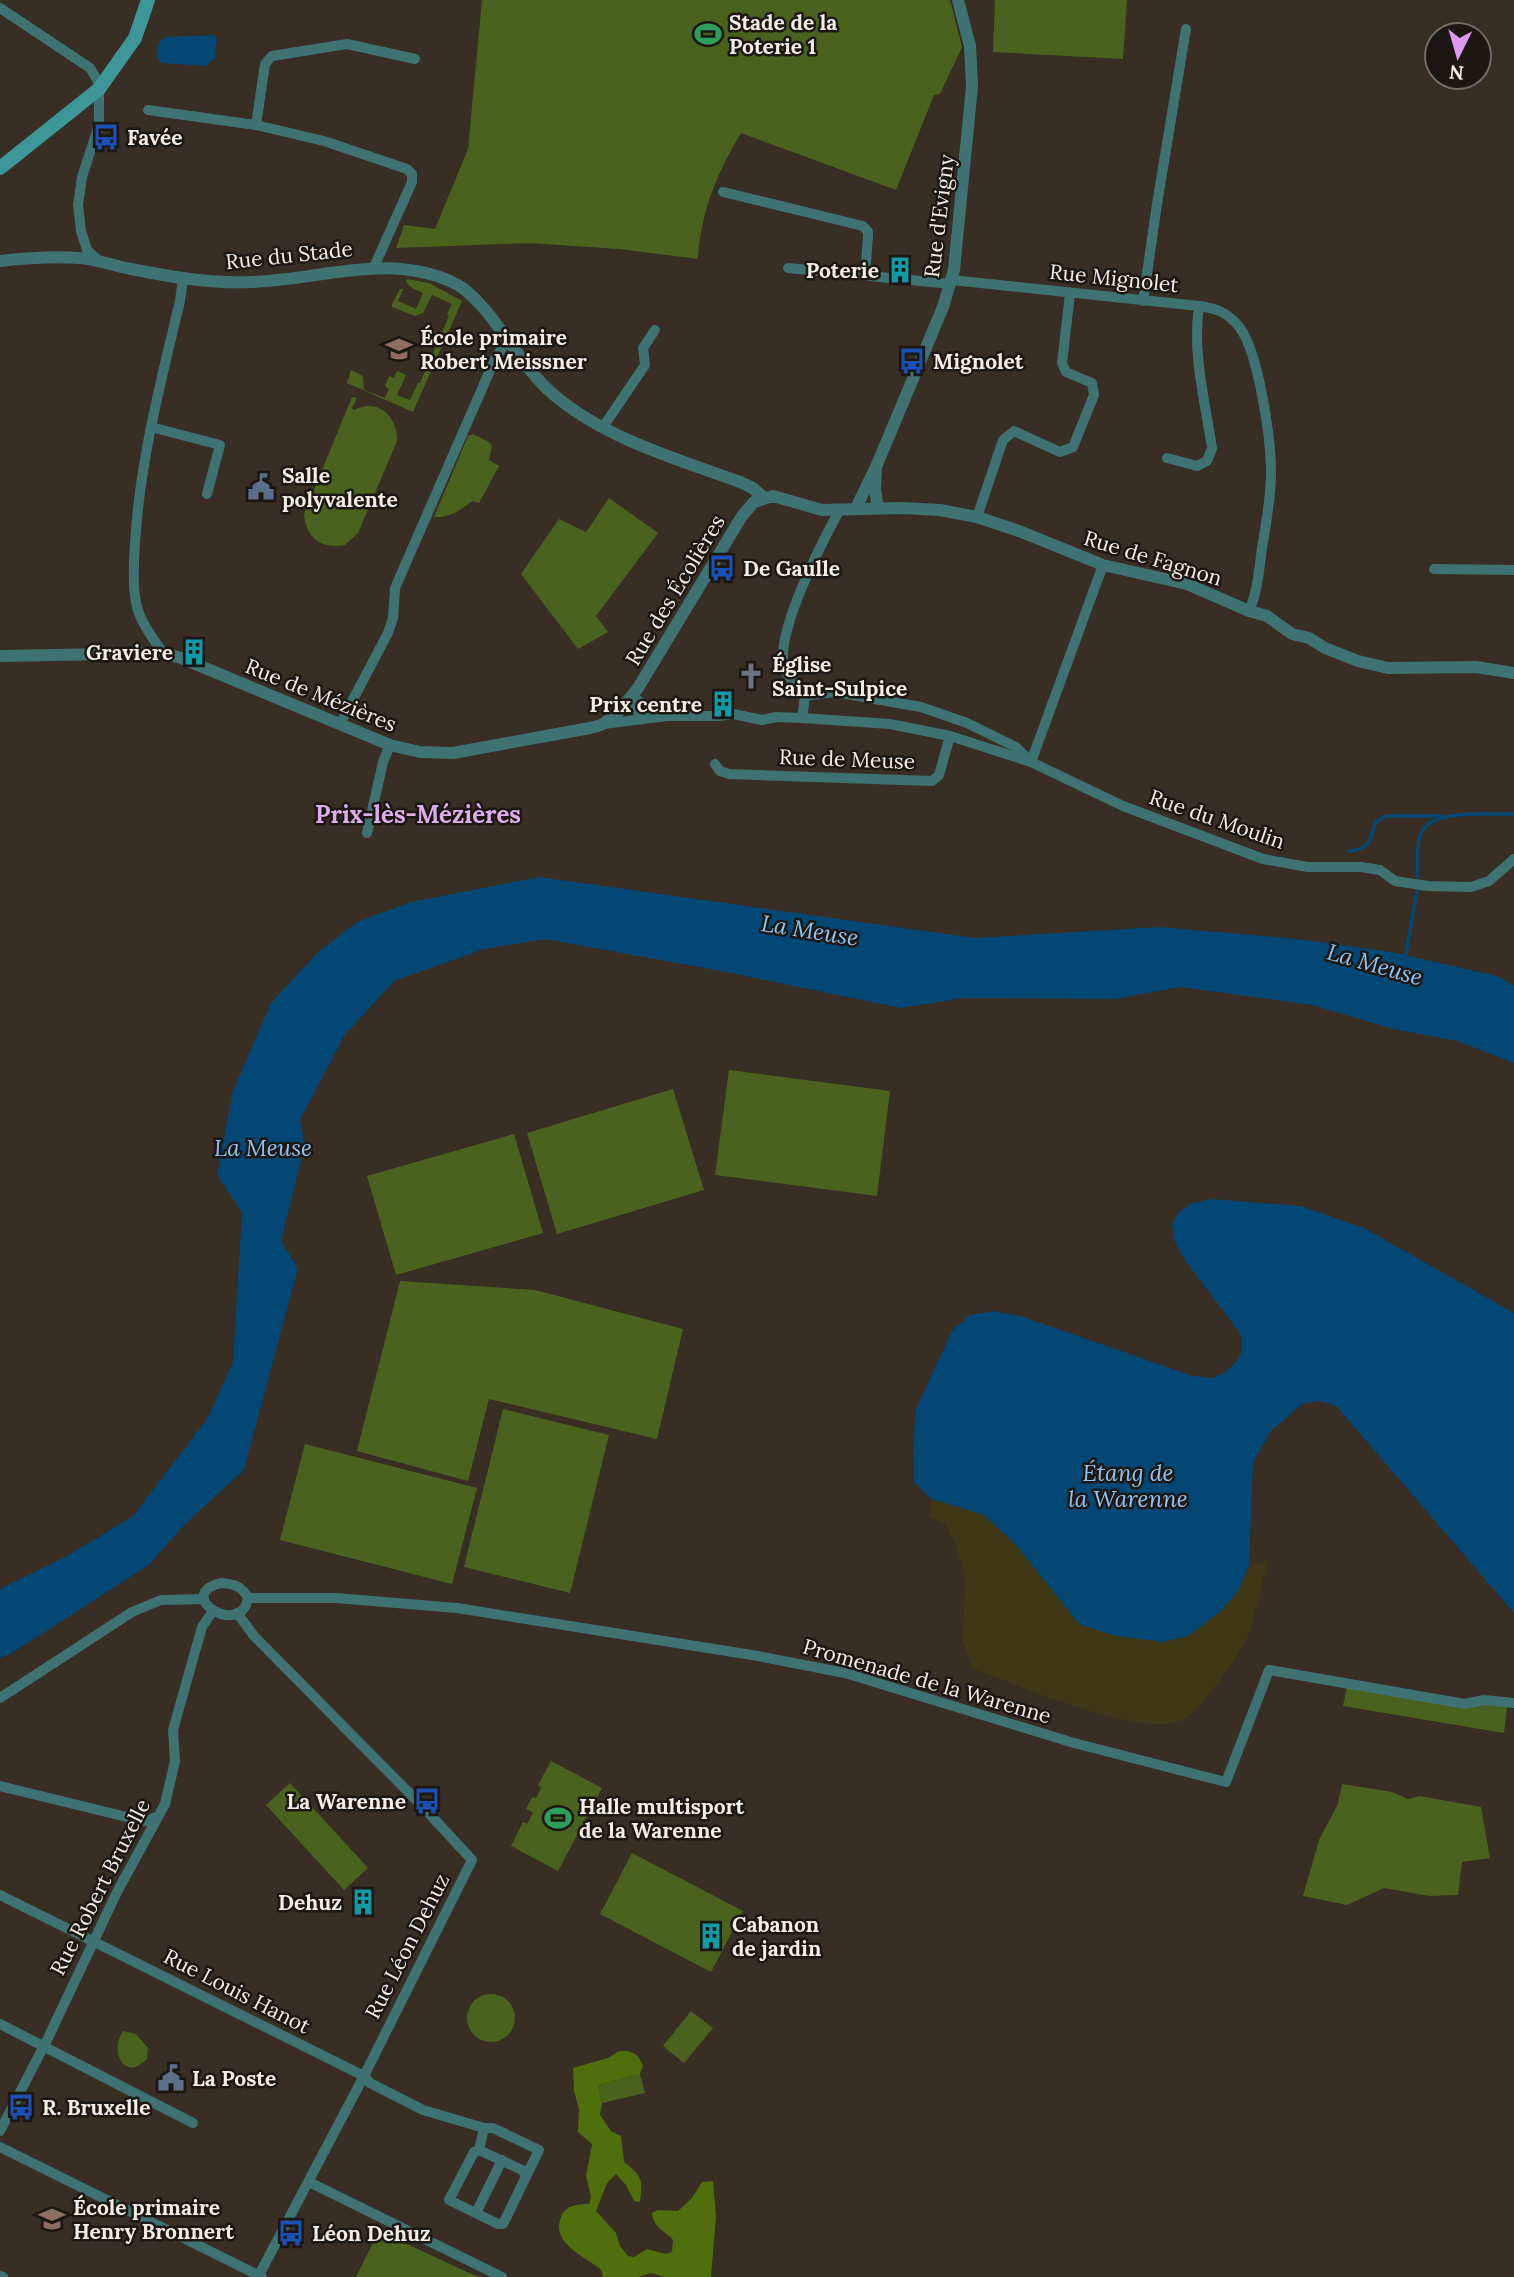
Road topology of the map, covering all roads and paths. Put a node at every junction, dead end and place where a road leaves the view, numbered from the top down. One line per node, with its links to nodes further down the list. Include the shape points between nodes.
1 (148, 0): 6 (main road, via 135,38)
2 (958, 0): 17 (street, Rue d'Evigny, via 970,46 972,86)
3 (0, 8): 6 (street, via 90,68)
4 (1186, 29): 19 (street)
5 (415, 59): 8 (street, via 347,44 272,55 265,64)
6 (99, 89): 9 (main road); 12 (street, via 99,125 78,205 87,250)
7 (149, 110): 8 (street)
8 (256, 125): 13 (street, via 324,142 412,173)
9 (0, 168)
10 (723, 192): 15 (street, via 863,226 868,232)
11 (0, 261): 12 (street, Rue du Stade, via 46,257)
12 (99, 262): 16 (street, Rue du Stade)
13 (374, 267): 16 (street, Rue du Stade, via 255,282); 22 (street, Rue du Stade, via 440,276 459,285)
14 (788, 268): 15 (street, Rue Mignolet)
15 (865, 275): 17 (street, Rue Mignolet)
16 (183, 278): 23 (street)
17 (952, 282): 18 (street, Rue Mignolet); 26 (street, Rue d'Evigny)
18 (1070, 294): 19 (street, Rue Mignolet); 32 (street, via 1062,363 1066,372 1092,383 1094,395 1073,447 1060,452 1014,431 1003,440)
19 (1143, 301): 20 (street, Rue Mignolet)
20 (1199, 306): 25 (street, Rue Mignolet, via 1197,354 1212,448 1208,461 1197,466); 36 (street, via 1227,314 1241,329 1265,414 1271,473)
21 (655, 330): 24 (street, via 643,348 645,365)
22 (508, 339): 24 (street, Rue du Stade, via 553,394); 45 (street, via 495,359 395,588 388,633)
23 (151, 427): 27 (street, via 220,445); 37 (street, via 138,505 134,570 137,608)
24 (603, 427): 28 (street, Rue du Stade, via 740,482)
25 (1167, 458)
26 (876, 467): 29 (street, Rue d'Evigny); 30 (street, Rue d'Evigny)
27 (207, 494)
28 (764, 498): 31 (street, Rue du Stade, via 778,496 815,509); 41 (street, Rue des Écolières, via 742,516)
29 (856, 508): 30 (street, Rue de Fagnon); 31 (street, Rue du Stade)
30 (878, 508): 32 (street, Rue de Fagnon, via 940,510)
31 (839, 509): 40 (street, via 790,619 783,647 787,677)
32 (977, 517): 33 (street, Rue de Fagnon)
33 (1103, 565): 36 (street, Rue de Fagnon, via 1187,584); 49 (street)
34 (1434, 569): 35 (street)
35 (1514, 570)
36 (1249, 611): 39 (street, Rue de Fagnon, via 1267,616 1292,634 1373,665 1476,667)
37 (163, 653): 38 (street, Rue de Mézières); 45 (street, Rue de Mézières)
38 (0, 656)
39 (1514, 673)
40 (804, 696): 44 (street); 49 (street, Rue du Moulin, via 835,692 921,707 1016,747)
41 (628, 702): 42 (street, Rue du Moulin); 43 (street); 46 (street, Rue de Mézières)
42 (667, 716): 43 (street, Rue du Moulin); 44 (street, Rue du Moulin)
43 (647, 718): 46 (street, Rue du Moulin)
44 (802, 718): 47 (street, Rue du Moulin, via 876,722)
45 (340, 724): 48 (street, Rue de Mézières)
46 (601, 725): 48 (street, Rue de Mézières, via 453,754)
47 (950, 736): 49 (street, Rue du Moulin); 50 (street, Rue de Meuse, via 939,775 932,781 729,774)
48 (390, 745): 51 (street)
49 (1031, 762): 52 (street, Rue du Moulin, via 1123,806 1263,859 1308,867 1360,867 1380,870 1395,881 1471,887 1489,881)
50 (715, 764)
51 (368, 833)
52 (1514, 859)
53 (248, 1598): 54 (street, via 243,1589 221,1583 212,1585); 56 (street); 58 (street, Promenade de la Warenne, via 336,1598 457,1608 758,1656 845,1673 1074,1743 1226,1783 1269,1670 1465,1704 1484,1700)
54 (204, 1599): 55 (street); 57 (street, via 161,1600 132,1612)
55 (213, 1611): 56 (street); 60 (street, Rue Robert Bruxelle, via 192,1656 173,1730 175,1760 165,1804)
56 (237, 1613): 65 (street, Rue Léon Dehuz, via 254,1636 472,1860)
57 (0, 1698)
58 (1514, 1703)
59 (0, 1786): 60 (street, via 145,1821)
60 (157, 1817): 62 (street, Rue Robert Bruxelle)
61 (0, 1895): 62 (street, Rue Louis Hanot)
62 (93, 1941): 64 (street, Rue Robert Bruxelle); 65 (street, Rue Louis Hanot)
63 (0, 2024): 64 (street)
64 (44, 2046): 66 (street); 68 (street, Rue Robert Bruxelle)
65 (364, 2076): 67 (street, Rue Louis Hanot, via 423,2110); 73 (street, Rue Léon Dehuz)
66 (193, 2123)
67 (484, 2128): 70 (street); 72 (street, Rue Louis Hanot, via 539,2150)
68 (0, 2131)
69 (0, 2147): 75 (street)
70 (479, 2150): 71 (street); 74 (street, via 449,2200)
71 (502, 2161): 72 (street, via 524,2171); 74 (street)
72 (525, 2177): 74 (street, via 503,2224)
73 (309, 2182): 75 (street, Rue Léon Dehuz); 76 (street)
74 (475, 2213)
75 (260, 2277)
76 (502, 2277)

